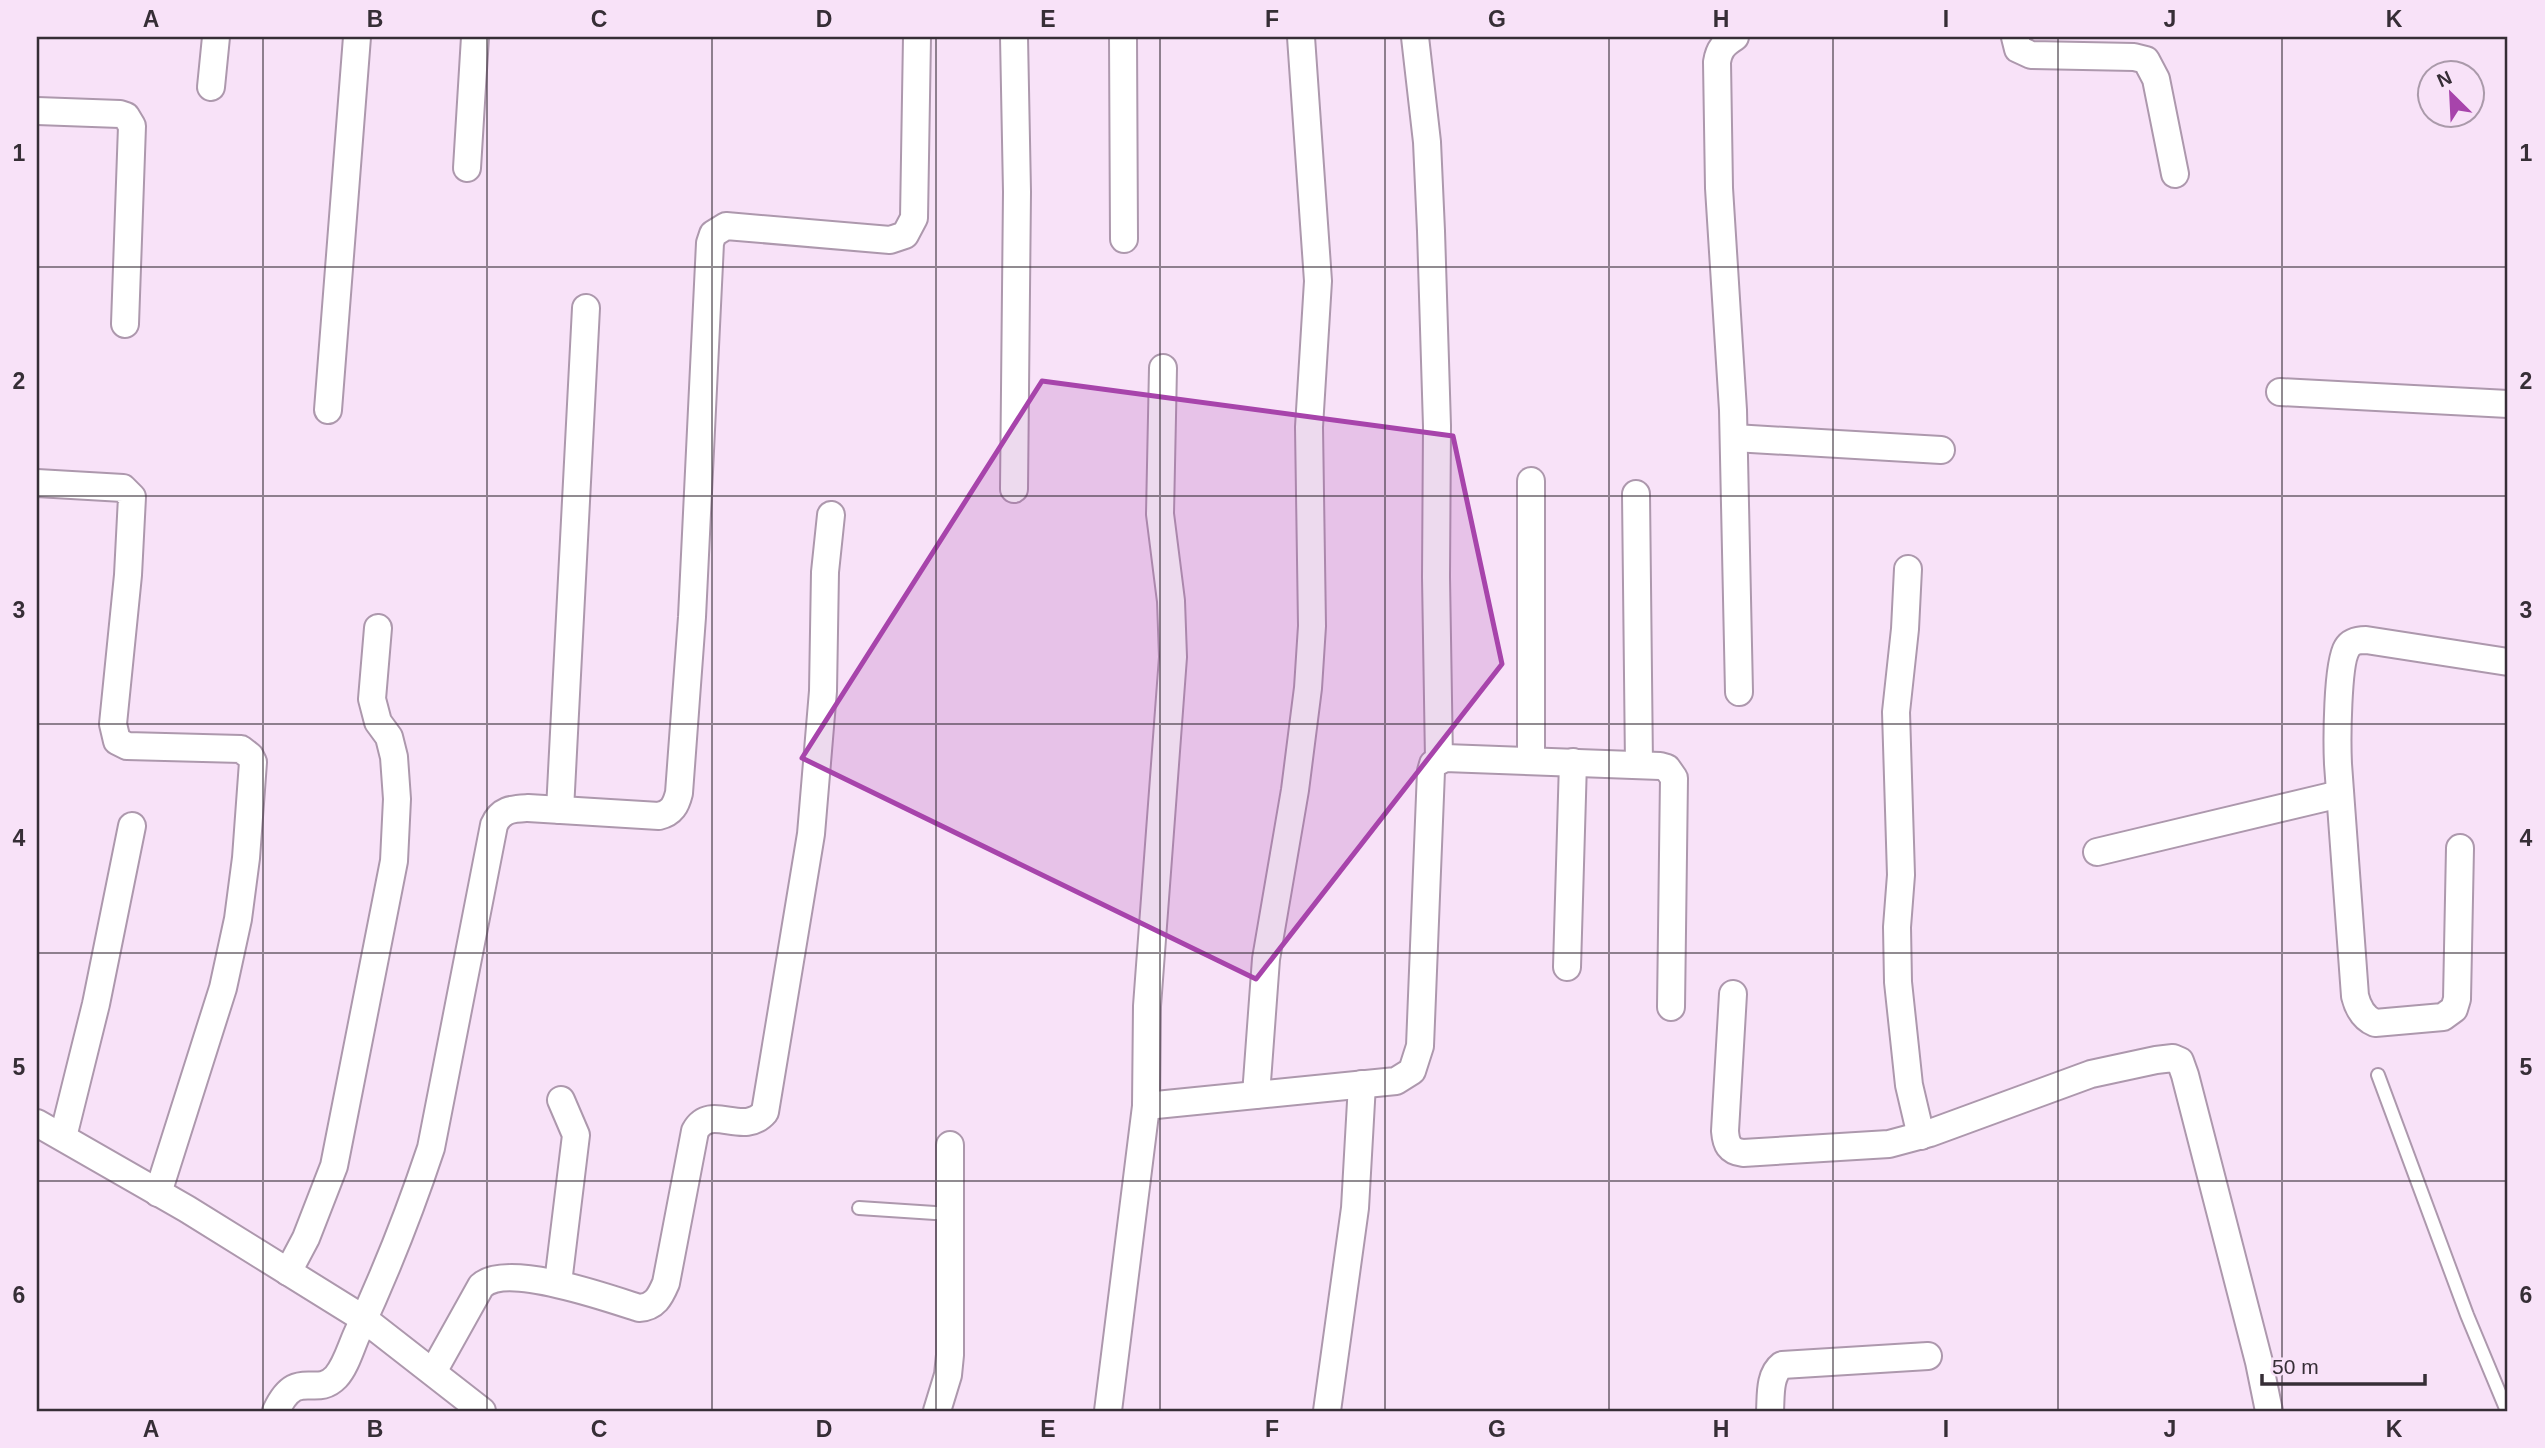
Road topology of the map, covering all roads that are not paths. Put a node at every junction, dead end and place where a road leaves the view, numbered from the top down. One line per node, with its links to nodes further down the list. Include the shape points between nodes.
1 (216, 37): 11 (street)
2 (358, 37): 21 (street)
3 (475, 37): 13 (street)
4 (918, 37): 38 (street, via 914,218 905,235 890,240 726,226 713,234 679,793 672,810 659,816)
5 (1014, 37): 26 (street)
6 (1123, 37): 15 (street)
7 (1301, 37): 47 (street, via 1318,281 1309,427 1312,626 1295,790 1266,959)
8 (1415, 37): 33 (street, via 1427,142 1431,245)
9 (1735, 37): 22 (street, via 1723,44 1717,62 1719,188)
10 (2015, 37): 14 (street, via 2018,49 2031,55 2146,60 2156,79)
11 (211, 87)
12 (37, 111): 17 (street, via 120,114 130,119)
13 (467, 168)
14 (2175, 174)
15 (1124, 239)
16 (586, 308): 38 (street)
17 (125, 324)
18 (1163, 368): 49 (street, via 1160,513 1173,657 1147,1006)
19 (2280, 392): 20 (street)
20 (2508, 404)
21 (328, 410)
22 (1734, 438): 23 (street); 32 (street)
23 (1941, 450)
24 (1531, 481): 34 (street)
25 (37, 483): 54 (street, via 123,488 132,497 113,724 117,741 127,746 241,749 253,762 238,919 223,988)
26 (1014, 489)
27 (1636, 494): 36 (street)
28 (831, 515): 58 (street, via 811,834 765,1112 746,1123 712,1118 695,1131 666,1283 652,1305 639,1308)
29 (1908, 569): 51 (street, via 1896,712 1901,875 1896,928 1908,1074)
30 (379, 628): 57 (street, via 372,699 394,757 394,861 334,1166)
31 (2508, 662): 37 (street, via 2366,640 2352,643 2345,653 2337,732)
32 (1739, 692)
33 (1439, 760): 34 (street); 46 (street, via 1431,771 1419,1054 1406,1077)
34 (1531, 761): 35 (street)
35 (1573, 762): 36 (street); 42 (street)
36 (1639, 765): 44 (street, via 1667,768 1674,778)
37 (2340, 794): 40 (street, via 2355,996 2370,1021 2442,1017 2454,1009); 41 (street)
38 (560, 810): 59 (street, via 511,809 494,825 431,1148)
39 (132, 826): 52 (street)
40 (2460, 848)
41 (2097, 852)
42 (1567, 967)
43 (1733, 994): 51 (street, via 1725,1131 1734,1152 1867,1146)
44 (1671, 1007)
45 (2378, 1075): 69 (lane)
46 (1362, 1084): 47 (street); 66 (street, via 1355,1208)
47 (1256, 1094): 49 (street)
48 (561, 1100): 58 (street, via 576,1135)
49 (1146, 1106): 65 (street)
50 (37, 1123): 52 (street)
51 (1921, 1136): 68 (street, via 2091,1074 2167,1058 2180,1061)
52 (63, 1137): 54 (street)
53 (950, 1145): 56 (street)
54 (158, 1193): 57 (street)
55 (859, 1208): 56 (lane)
56 (950, 1214): 64 (street, via 950,1355)
57 (288, 1272): 59 (street)
58 (558, 1283): 61 (street, via 500,1278 486,1282)
59 (364, 1319): 61 (street); 63 (street, via 333,1379 292,1388)
60 (1928, 1356): 67 (street, via 1782,1365 1773,1378)
61 (433, 1373): 62 (street)
62 (470, 1407)
63 (276, 1411)
64 (937, 1411)
65 (1108, 1411)
66 (1327, 1411)
67 (1770, 1411)
68 (2269, 1411)
69 (2507, 1411)

